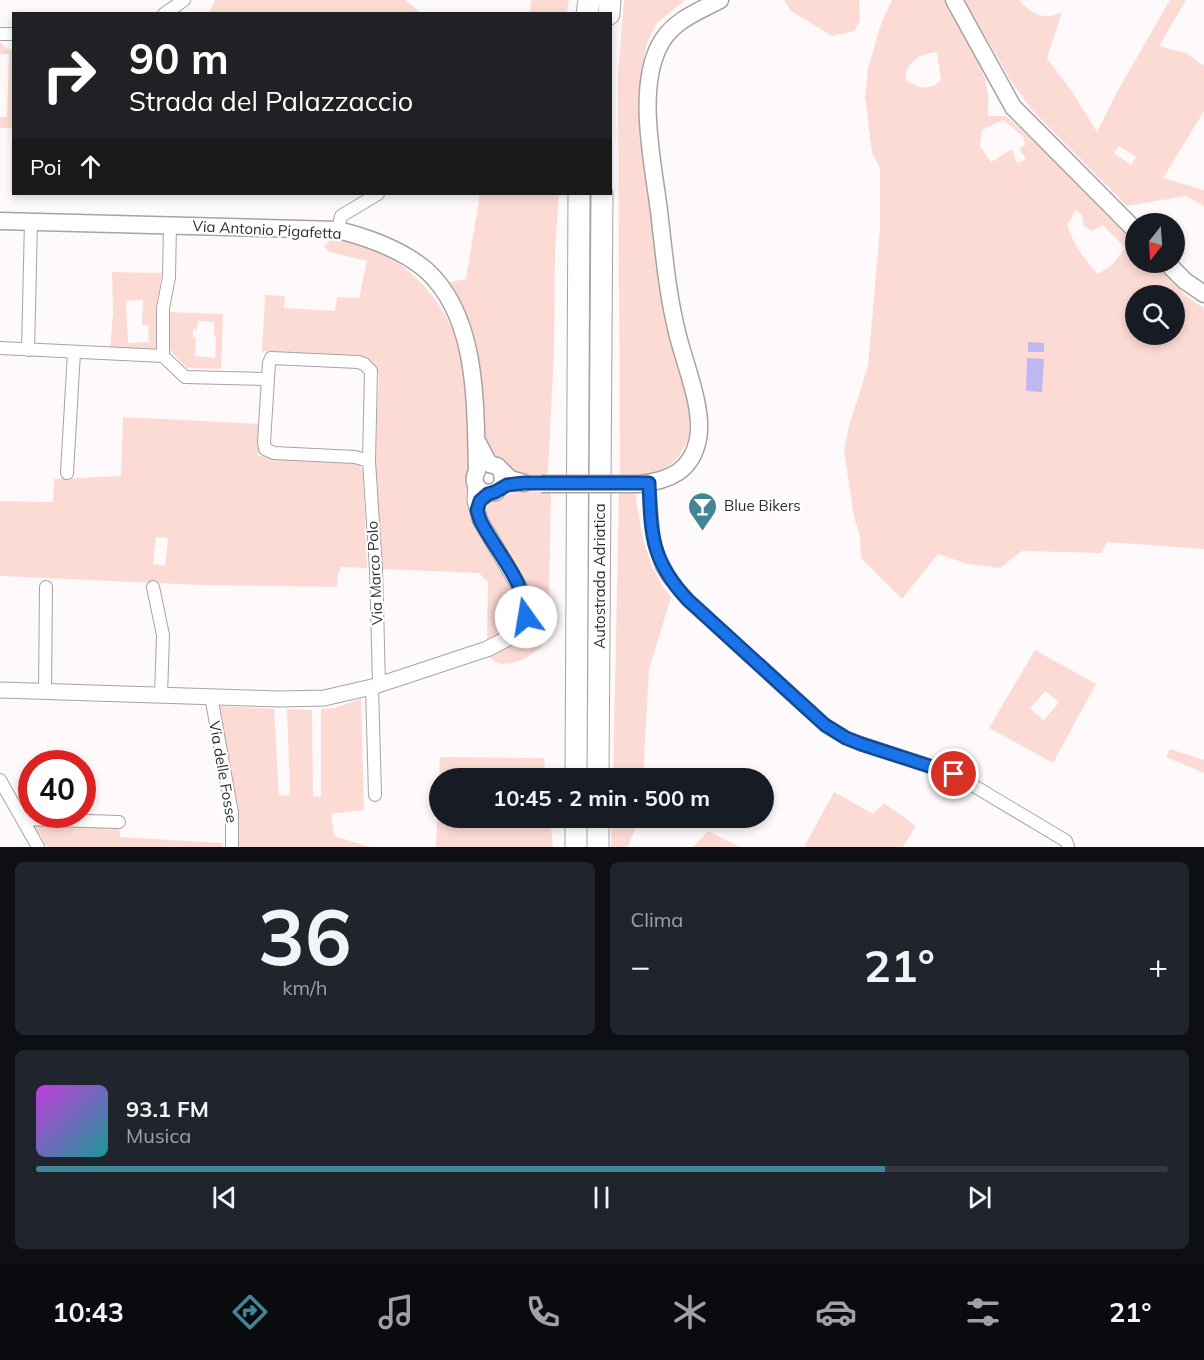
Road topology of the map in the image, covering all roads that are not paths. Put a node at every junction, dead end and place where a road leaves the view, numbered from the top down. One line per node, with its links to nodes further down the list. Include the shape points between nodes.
1 (184, 0): 4 (street)
2 (720, 0): 23 (main road, via 677,23 660,43 650,76 649,122 667,284 696,401 699,431 694,452 685,466 670,477)
3 (954, 0): 8 (main road, via 1013,107)
4 (167, 12)
5 (376, 195): 12 (street, via 341,216)
6 (579, 195): 31 (highway, Autostrada Adriatica)
7 (602, 195): 32 (highway, Autostrada Adriatica)
8 (1125, 220)
9 (0, 222): 10 (main road, Via Antonio Pigafetta)
10 (32, 222): 11 (main road, Via Antonio Pigafetta); 16 (street)
11 (170, 225): 12 (main road, Via Antonio Pigafetta); 18 (street, Via Antonio Pigafetta)
12 (338, 230): 22 (main road, Via Antonio Pigafetta, via 396,250 426,271 448,300 466,341 476,440)
13 (1177, 273): 14 (main road)
14 (1204, 294)
15 (0, 348): 16 (street)
16 (28, 350): 17 (street)
17 (74, 352): 18 (street); 21 (street)
18 (163, 356): 19 (street, via 185,377)
19 (268, 379): 20 (street, Via Marco Polo, via 266,449 274,453 355,457); 20 (street, Via Marco Polo, via 274,357 358,362 369,367)
20 (369, 462): 26 (street, Via Marco Polo, via 376,569)
21 (67, 473)
22 (489, 479): 23 (main road, bridge, via 524,483); 26 (street, via 477,510 522,591 527,606 522,627 487,649)
23 (644, 483): 45 (street, via 654,543 668,577 688,600 825,725 861,744 954,774 1066,841)
24 (46, 587): 28 (street)
25 (153, 587): 29 (street, via 163,634)
26 (376, 686): 30 (street, via 304,699); 34 (street, Via Marco Polo)
27 (0, 690): 28 (street)
28 (45, 691): 29 (street)
29 (161, 695): 30 (street)
30 (211, 696): 42 (street, Via delle Fosse, via 231,813)
31 (576, 768)
32 (598, 768)
33 (0, 780): 35 (street)
34 (375, 795)
35 (18, 812)
36 (96, 821): 37 (street)
37 (119, 822)
38 (27, 828): 41 (street)
39 (576, 828): 43 (highway)
40 (598, 828): 44 (highway)
41 (38, 847)
42 (232, 847)
43 (576, 847)
44 (597, 847)
45 (1068, 847)

